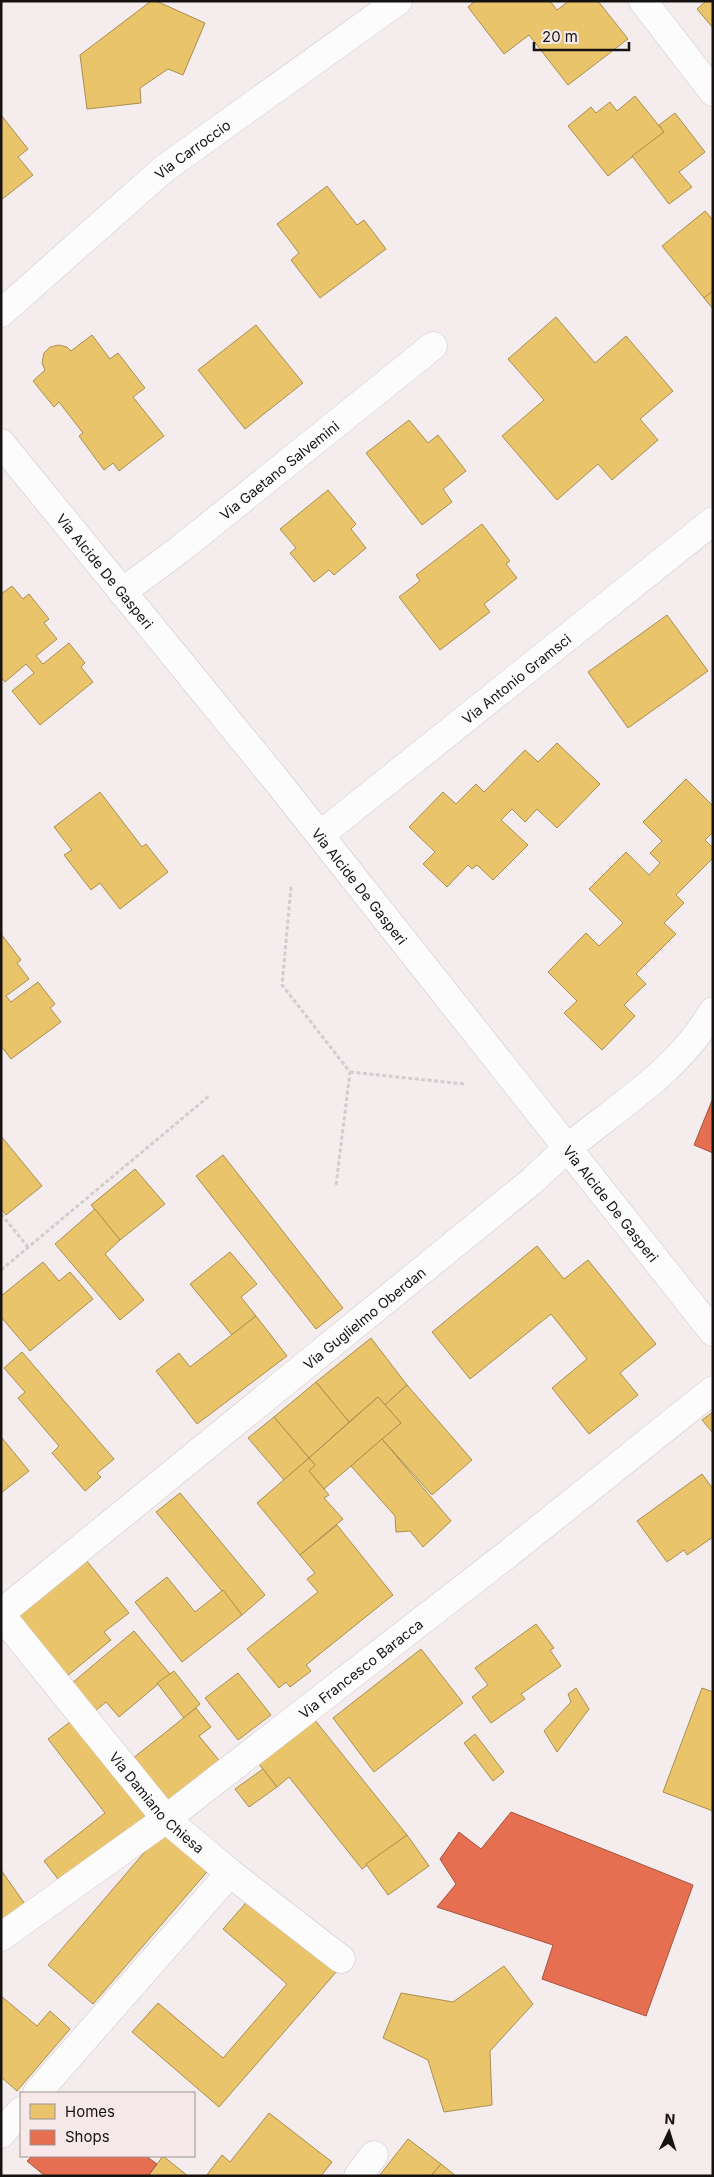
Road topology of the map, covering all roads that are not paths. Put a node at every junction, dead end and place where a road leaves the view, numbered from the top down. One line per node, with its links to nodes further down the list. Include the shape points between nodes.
1 (398, 1): 4 (street, Via Carroccio, via 165,168)
2 (643, 1): 3 (street)
3 (713, 92)
4 (1, 313)
5 (433, 346): 8 (street, Via Gaetano Salvemini)
6 (1, 443): 8 (street, Via Alcide De Gasperi)
7 (713, 521): 9 (street, Via Antonio Gramsci)
8 (122, 592): 9 (street, Via Alcide De Gasperi)
9 (320, 835): 11 (street, Via Alcide De Gasperi)
10 (713, 1011): 11 (street, Via Guglielmo Oberdan, via 677,1059)
11 (567, 1148): 12 (street, Via Alcide De Gasperi); 14 (street, Via Guglielmo Oberdan, via 532,1181)
12 (713, 1332)
13 (713, 1390): 15 (street, Via Francesco Baracca)
14 (1, 1614): 15 (street, Via Damiano Chiesa)
15 (166, 1819): 16 (street, Via Damiano Chiesa); 17 (street, Via Francesco Baracca)
16 (230, 1873): 18 (street, Via Damiano Chiesa); 19 (street)
17 (1, 1937)
18 (341, 1959)
19 (38, 2092)
20 (20, 2112): 21 (street)
21 (1, 2134)
22 (374, 2155): 23 (street)
23 (358, 2176)

